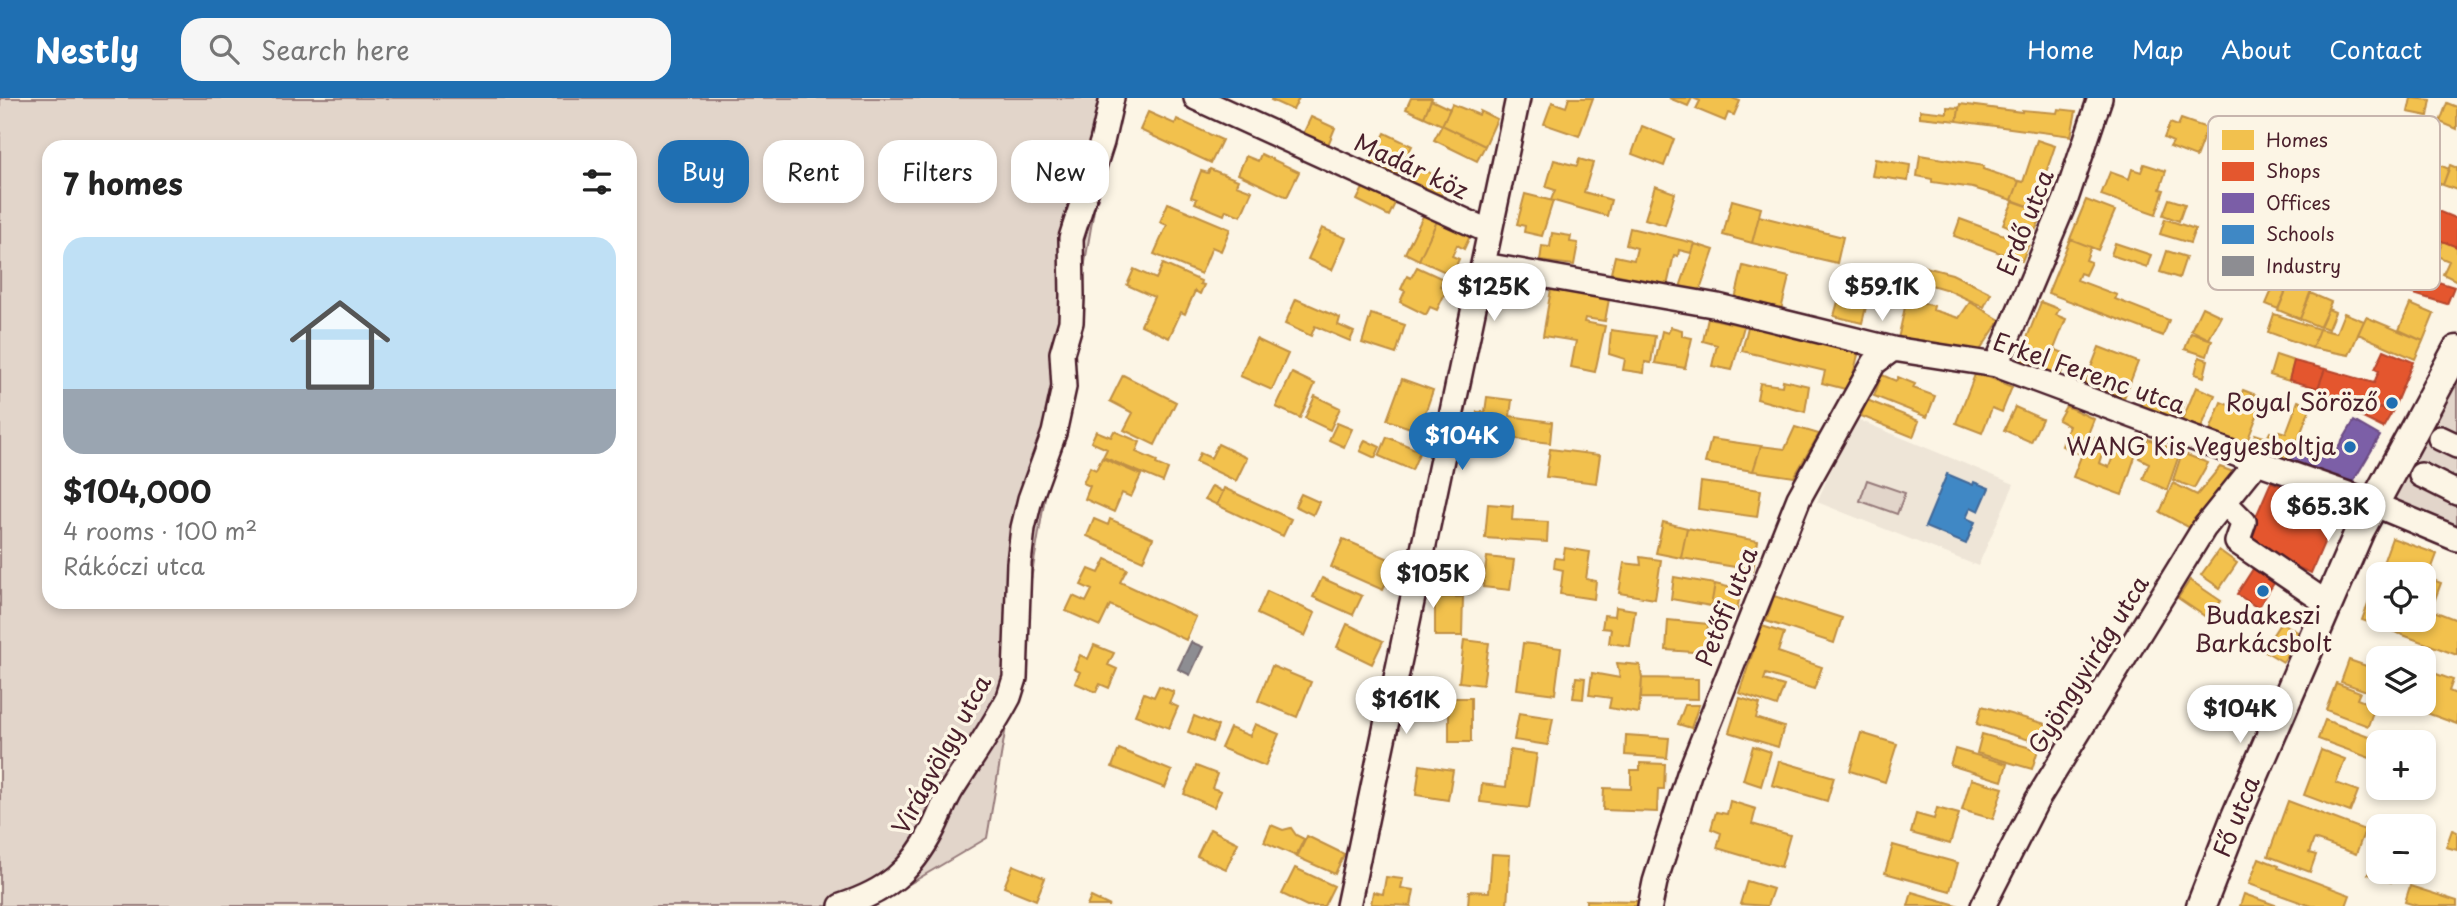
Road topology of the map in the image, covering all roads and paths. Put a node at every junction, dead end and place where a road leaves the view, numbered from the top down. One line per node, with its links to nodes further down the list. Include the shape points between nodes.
1 (1112, 98): 17 (street, Virágvölgy utca, via 1071,238 1071,321 1062,360 1064,387 1023,528 1015,678 1009,697 910,865 871,895)
2 (1196, 98): 5 (street, Madár köz)
3 (1518, 98): 5 (street)
4 (2100, 98): 9 (street, Erdő utca, via 2066,199)
5 (1490, 232): 6 (street)
6 (1485, 265): 7 (street, Erkel Ferenc utca, via 1718,306); 18 (street)
7 (1894, 349): 9 (street, Erkel Ferenc utca); 19 (street, Petőfi utca, via 1874,363 1799,498 1689,774)
8 (2457, 351): 14 (main road, Fő utca)
9 (1996, 365): 10 (street, Erkel Ferenc utca)
10 (2257, 462): 13 (street, Gyöngyvirág utca); 14 (street, Erkel Ferenc utca)
11 (2421, 475): 12 (street)
12 (2457, 493)
13 (2225, 503): 16 (street, via 2244,522 2237,542); 20 (street, Gyöngyvirág utca, via 2204,528 2037,800)
14 (2373, 503): 15 (street, Erkel Ferenc utca); 16 (main road, Fő utca)
15 (2457, 537)
16 (2328, 604): 21 (main road, Fő utca)
17 (841, 906)
18 (1348, 906)
19 (1650, 906)
20 (1983, 906)
21 (2201, 906)

